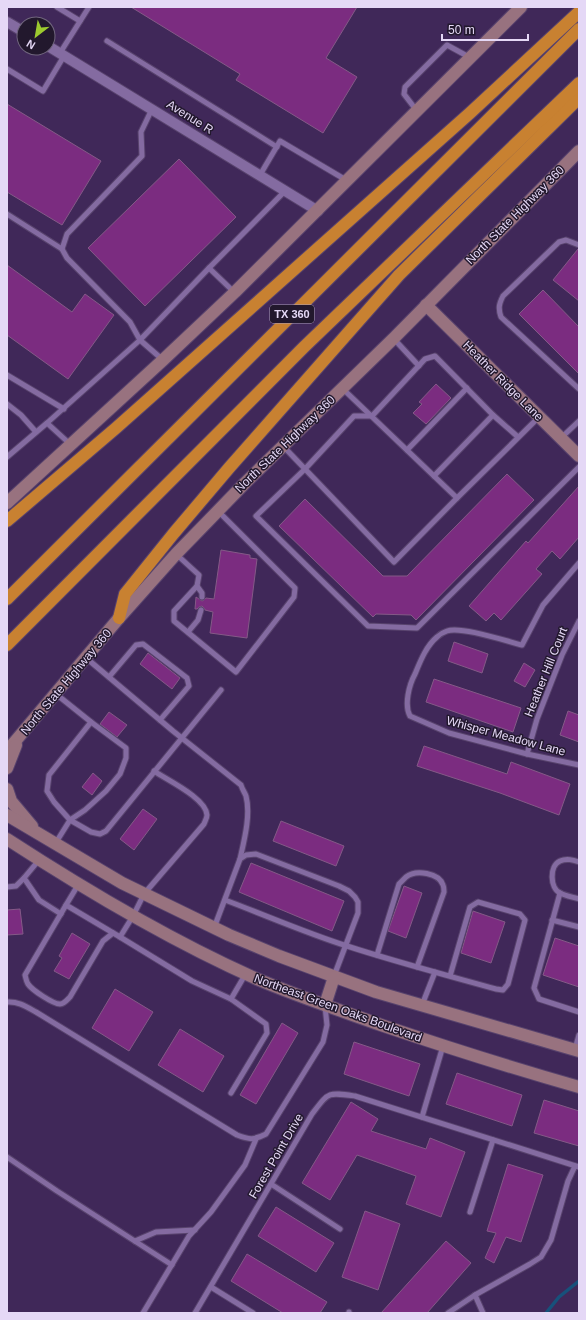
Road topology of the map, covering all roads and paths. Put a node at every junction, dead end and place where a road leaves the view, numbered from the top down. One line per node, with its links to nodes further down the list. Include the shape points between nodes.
1 (57, 7): 5 (lane)
2 (89, 7): 5 (lane)
3 (521, 7): 12 (main road)
4 (579, 12): 59 (highway, via 459,123 116,428)
5 (80, 21): 11 (lane)
6 (7, 22): 7 (street)
7 (16, 27)
8 (579, 29): 64 (highway, TX 360)
9 (107, 41): 18 (lane)
10 (56, 51): 11 (street, Avenue R)
11 (62, 54): 13 (lane, via 43,91); 16 (street, Avenue R)
12 (470, 58): 17 (main road); 17 (lane, via 446,45 405,87 404,94)
13 (7, 69)
14 (579, 83): 69 (highway, TX 360, via 304,347)
15 (579, 96): 66 (highway, via 399,275 331,352 169,539 125,594)
16 (152, 109): 20 (street, Avenue R); 26 (lane, via 141,132 142,156 67,234)
17 (417, 111): 21 (main road)
18 (277, 147): 20 (lane); 21 (lane, via 280,141)
19 (579, 151): 29 (main road, North State Highway 360)
20 (260, 175): 22 (street, Avenue R)
21 (347, 181): 23 (main road)
22 (285, 190): 23 (street, Avenue R); 27 (lane)
23 (318, 211): 28 (main road)
24 (7, 214): 26 (lane)
25 (579, 245): 37 (lane, via 566,240 559,242 503,296 498,311 501,317)
26 (62, 249): 31 (lane, via 67,258 130,322)
27 (209, 268): 28 (lane); 31 (lane)
28 (235, 292): 32 (main road)
29 (426, 305): 30 (main road, North State Highway 360); 42 (main road, Heather Ridge Lane)
30 (394, 338): 33 (lane); 35 (main road, North State Highway 360)
31 (140, 340): 32 (lane); 39 (lane)
32 (163, 360): 48 (main road)
33 (419, 366): 36 (lane, via 435,356); 41 (lane)
34 (7, 375): 39 (lane)
35 (343, 388): 41 (lane); 49 (main road, North State Highway 360)
36 (467, 388): 40 (lane); 50 (lane)
37 (578, 388)
38 (7, 404): 45 (lane)
39 (64, 409): 44 (lane)
40 (493, 415): 46 (lane); 55 (lane)
41 (372, 416): 50 (lane); 54 (lane, via 354,416)
42 (539, 417): 46 (lane); 47 (main road, Heather Ridge Lane)
43 (579, 421): 47 (lane)
44 (47, 423): 45 (lane); 48 (lane)
45 (36, 432): 52 (lane)
46 (518, 438): 56 (lane)
47 (561, 438): 51 (main road, Heather Ridge Lane)
48 (70, 444): 57 (main road)
49 (283, 446): 54 (lane); 58 (main road, North State Highway 360)
50 (407, 450): 55 (lane)
51 (577, 451)
52 (7, 457)
53 (579, 468): 54 (lane, via 417,628 368,626 256,516)
54 (305, 469): 56 (lane, via 394,562)
55 (434, 476): 56 (lane)
56 (456, 498)
57 (7, 502)
58 (218, 511): 60 (main road, North State Highway 360); 68 (lane, via 296,588 294,597 236,672)
59 (7, 521)
60 (176, 554): 62 (lane, via 199,575); 66 (main road, North State Highway 360)
61 (579, 563): 79 (lane, Whisper Meadow Lane, via 543,604 522,645 464,630 448,630 436,637 427,650 413,677 408,694 410,716 449,733)
62 (197, 586): 63 (lane); 68 (lane, via 174,611 174,621)
63 (202, 597)
64 (7, 599)
65 (201, 610): 68 (lane, via 198,620)
66 (119, 618): 70 (main road, North State Highway 360)
67 (579, 621): 79 (lane, Heather Hill Court, via 537,719)
68 (188, 632)
69 (7, 645)
70 (85, 657): 71 (lane); 73 (main road, North State Highway 360)
71 (109, 677): 74 (lane); 74 (lane, via 136,645 144,644 187,678 189,686)
72 (221, 690): 77 (lane)
73 (56, 694): 75 (lane); 76 (main road, North State Highway 360)
74 (160, 720): 77 (lane)
75 (91, 722): 85 (lane, via 49,775 47,791); 85 (lane, via 126,748 126,758 120,774 106,790)
76 (18, 738): 78 (main road, North State Highway 360); 81 (main road)
77 (181, 738): 82 (lane); 91 (lane, via 241,785 248,808)
78 (7, 751)
79 (527, 754): 80 (lane, Whisper Meadow Lane)
80 (579, 766)
81 (7, 768)
82 (154, 771): 85 (lane, via 106,831 100,834 91,832); 98 (lane, via 205,806 207,816 204,824)
83 (7, 789): 86 (main road, via 11,801)
84 (7, 815): 86 (main road)
85 (70, 820): 89 (lane)
86 (38, 833): 89 (main road)
87 (7, 839): 90 (main road, Northeast Green Oaks Boulevard)
88 (7, 844): 90 (main road)
89 (55, 844): 98 (main road)
90 (26, 851): 92 (main road, Northeast Green Oaks Boulevard)
91 (240, 859): 100 (lane); 109 (lane, via 246,855 256,854 339,886 352,894 358,902 358,913)
92 (39, 860): 94 (lane); 95 (main road, Northeast Green Oaks Boulevard)
93 (579, 862): 97 (lane, via 569,859 554,866 552,882)
94 (24, 878): 96 (lane, via 16,886); 102 (lane, via 39,900)
95 (78, 884): 101 (lane); 103 (main road, Northeast Green Oaks Boulevard)
96 (7, 887)
97 (560, 893): 99 (lane); 104 (lane)
98 (144, 894): 103 (lane); 106 (main road)
99 (579, 899)
100 (225, 900): 106 (lane); 109 (lane)
101 (66, 905): 102 (lane); 107 (lane)
102 (61, 914): 107 (lane, via 25,975 28,985 35,992 56,1004 65,1003 70,997 103,941)
103 (133, 916): 108 (lane); 113 (main road, Northeast Green Oaks Boulevard)
104 (552, 920): 105 (lane); 120 (lane, via 534,988 539,999)
105 (579, 927)
106 (214, 928): 115 (main road)
107 (113, 933): 108 (lane)
108 (120, 937): 116 (lane, via 192,980)
109 (346, 946): 110 (lane); 115 (lane)
110 (376, 955): 111 (lane); 111 (lane, via 399,884 406,876 425,872 438,878 443,884 444,892)
111 (417, 967): 112 (lane)
112 (435, 972): 114 (lane); 118 (lane)
113 (246, 974): 116 (lane); 119 (main road, Northeast Green Oaks Boulevard)
114 (450, 976): 114 (lane, via 503,990 508,984 525,920 520,914 478,902 470,907)
115 (334, 977): 118 (main road); 119 (main road)
116 (231, 999): 125 (lane, via 266,1024 267,1033)
117 (7, 1002): 127 (lane, via 20,1004 36,1012 237,1135)
118 (422, 1005): 123 (main road)
119 (325, 1006): 122 (main road, Northeast Green Oaks Boulevard); 127 (lane, via 327,1024 324,1042 266,1134)
120 (579, 1012)
121 (579, 1035): 123 (lane)
122 (443, 1046): 124 (main road, Northeast Green Oaks Boulevard); 126 (lane)
123 (577, 1050)
124 (579, 1087)
125 (231, 1093)
126 (422, 1117): 128 (lane, Forest Point Drive); 131 (lane, Forest Point Drive, via 355,1096 336,1093 326,1096 312,1114)
127 (256, 1139): 134 (lane, via 245,1165)
128 (492, 1140): 130 (lane, Forest Point Drive); 132 (lane)
129 (7, 1157): 135 (lane)
130 (577, 1166): 138 (lane, via 568,1181 551,1240 541,1256)
131 (271, 1184): 133 (lane); 137 (lane, Forest Point Drive)
132 (470, 1212)
133 (340, 1229)
134 (195, 1230): 135 (lane, via 156,1232); 136 (lane)
135 (135, 1241): 136 (lane)
136 (172, 1266): 139 (lane)
137 (211, 1287): 140 (lane, Forest Point Drive); 141 (lane)
138 (475, 1295): 142 (lane); 143 (lane)
139 (143, 1313)
140 (195, 1313)
141 (253, 1313)
142 (448, 1313)
143 (483, 1313)

